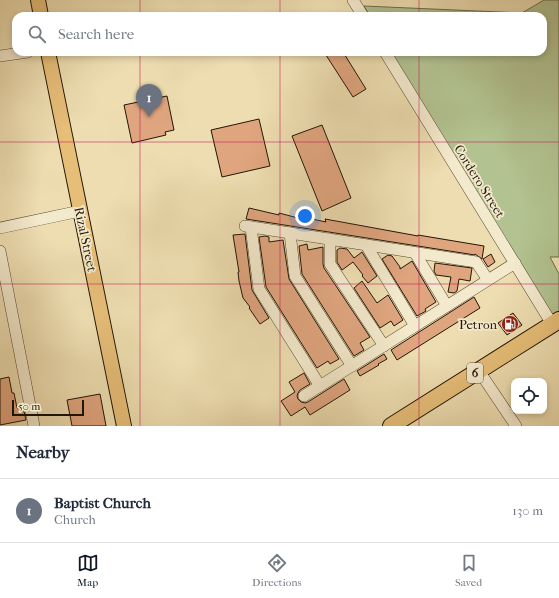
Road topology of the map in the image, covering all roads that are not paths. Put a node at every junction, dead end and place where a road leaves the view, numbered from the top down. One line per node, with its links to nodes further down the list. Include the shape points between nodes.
1 (38, 0): 3 (main road)
2 (353, 0): 4 (street)
3 (40, 12)
4 (360, 12)
5 (12, 54): 6 (street)
6 (0, 56)
7 (49, 56): 9 (main road, Rizal Street)
8 (387, 56): 16 (street, Cordero Street)
9 (80, 211): 10 (street); 27 (main road, Rizal Street)
10 (0, 228)
11 (290, 233): 12 (street); 22 (street, via 295,276); 24 (street, via 248,227 259,289)
12 (330, 240): 13 (street); 21 (street, via 330,264)
13 (366, 245): 15 (street); 20 (street)
14 (0, 251): 26 (street)
15 (415, 253): 17 (street, via 476,262); 18 (street)
16 (515, 263): 17 (street); 19 (street, Cordero Street)
17 (488, 280): 18 (street)
18 (448, 306): 20 (street)
19 (556, 322): 23 (highway, 6)
20 (415, 326): 21 (street)
21 (384, 346): 22 (street)
22 (352, 366): 24 (street)
23 (479, 371): 28 (highway, 6); 29 (street)
24 (320, 386): 25 (street)
25 (304, 396)
26 (34, 426)
27 (124, 426)
28 (391, 426)
29 (516, 426)

